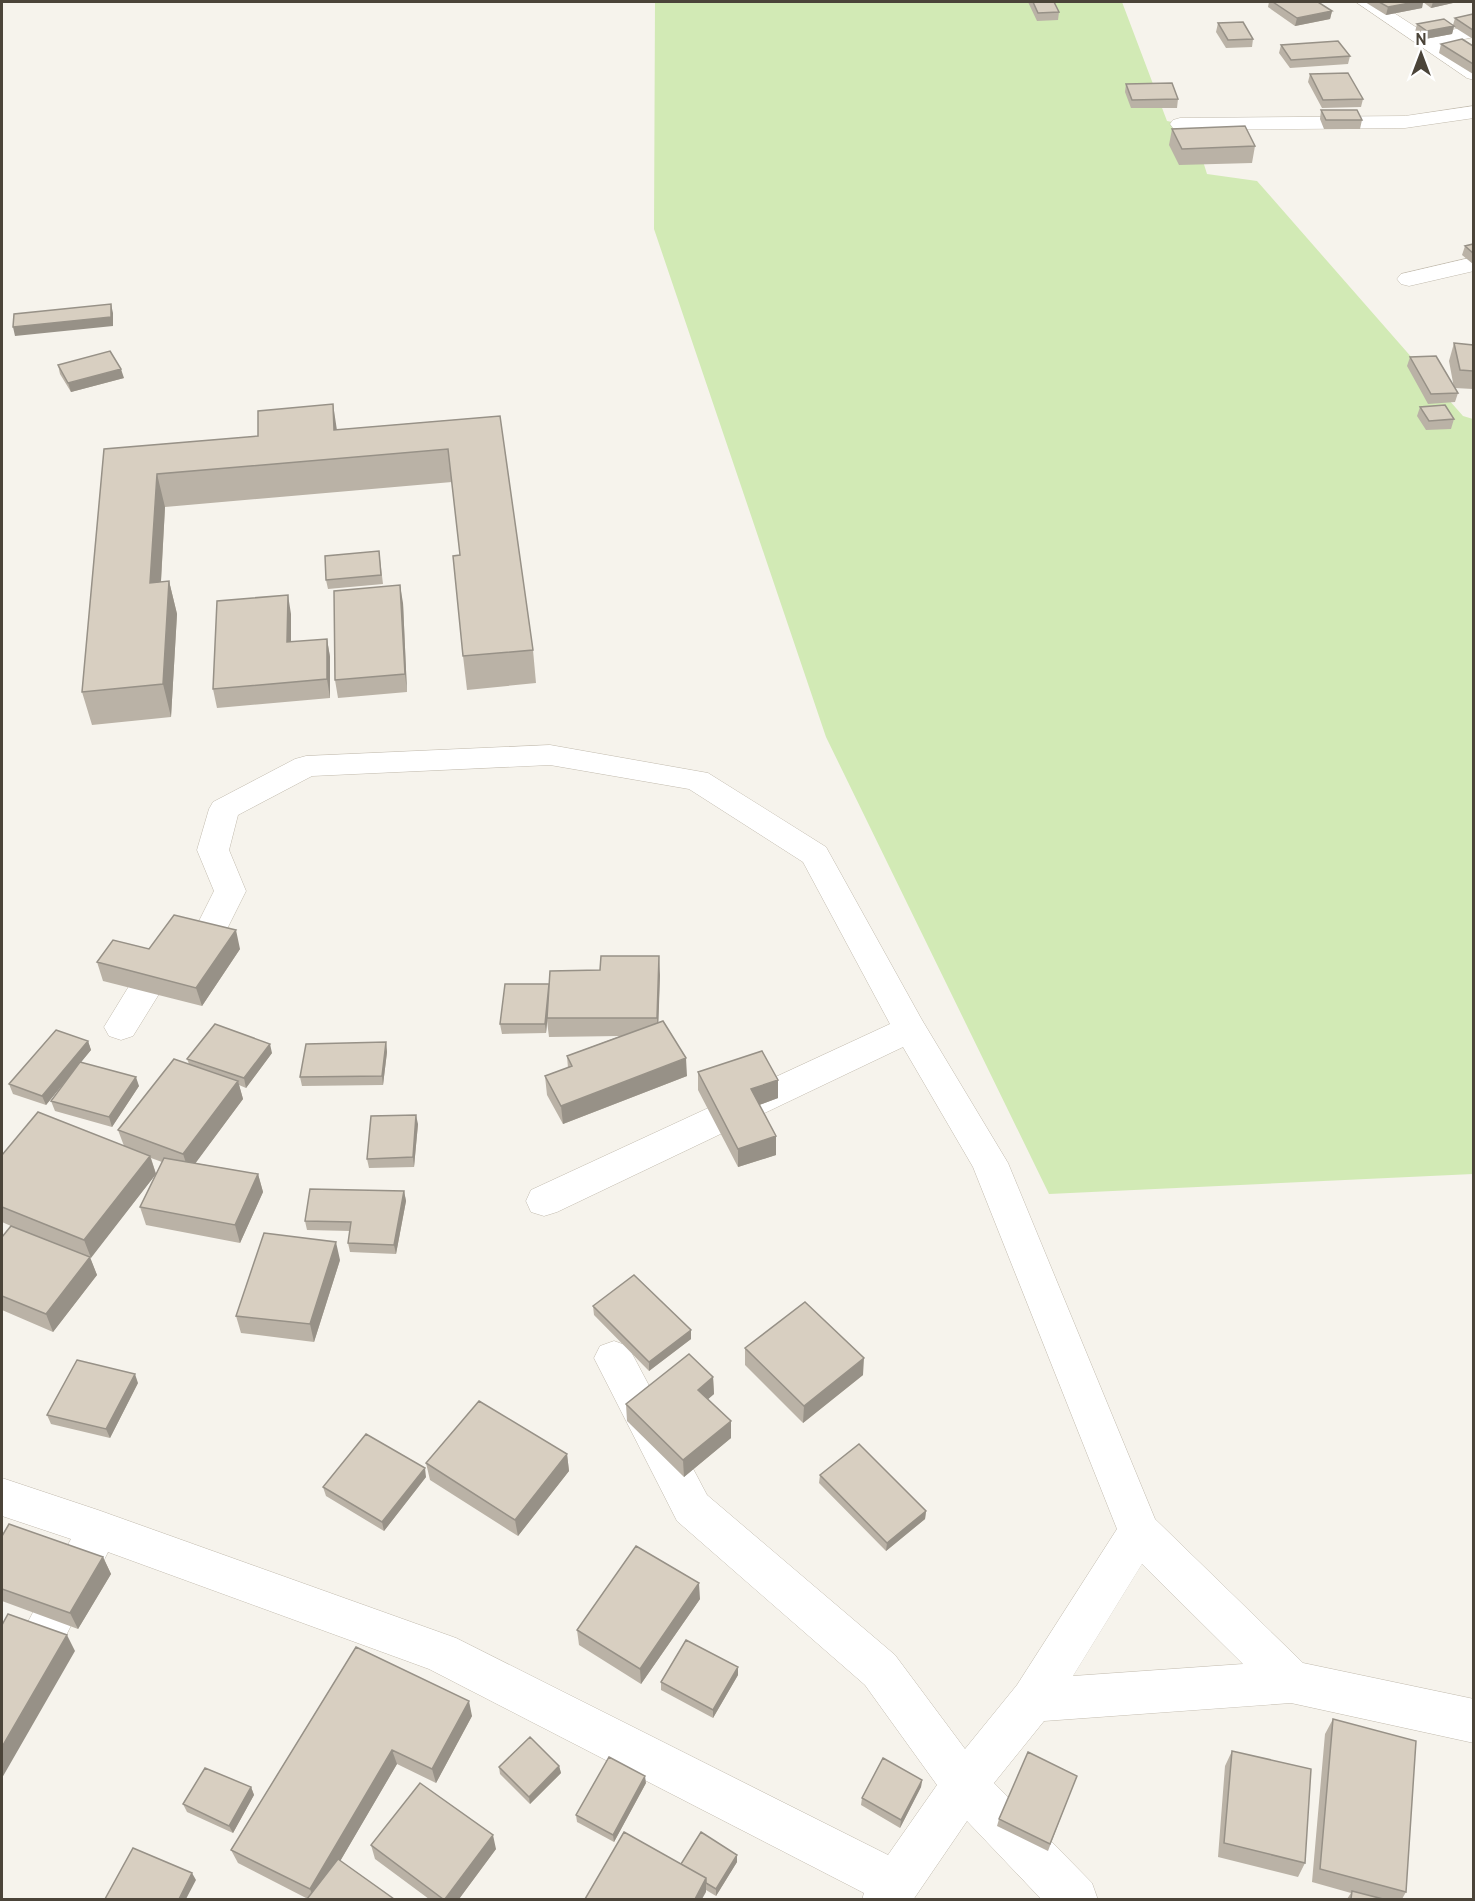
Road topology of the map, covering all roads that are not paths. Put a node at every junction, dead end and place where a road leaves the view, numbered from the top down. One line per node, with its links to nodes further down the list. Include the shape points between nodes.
1 (1365, 2): 3 (street)
2 (1473, 31): 3 (street)
3 (1425, 41): 4 (street)
4 (1473, 74)
5 (1473, 112): 6 (street, via 1405,122)
6 (1180, 124)
7 (1473, 264): 8 (street)
8 (1409, 279)
9 (122, 1027): 10 (street, via 160,964 207,937 231,891 213,850 224,809 306,766 550,756 697,780 815,855)
10 (910, 1029): 11 (street); 15 (street, via 990,1164)
11 (544, 1201)
12 (614, 1358): 20 (street, via 692,1508 880,1670)
13 (2, 1497): 14 (street)
14 (98, 1529): 18 (street); 21 (street, via 441,1653)
15 (1139, 1532): 16 (street); 17 (street)
16 (1292, 1682): 17 (street); 19 (street)
17 (1033, 1700): 20 (street)
18 (2, 1716)
19 (1473, 1721)
20 (964, 1785): 21 (street); 22 (street)
21 (890, 1892)
22 (1075, 1899)

